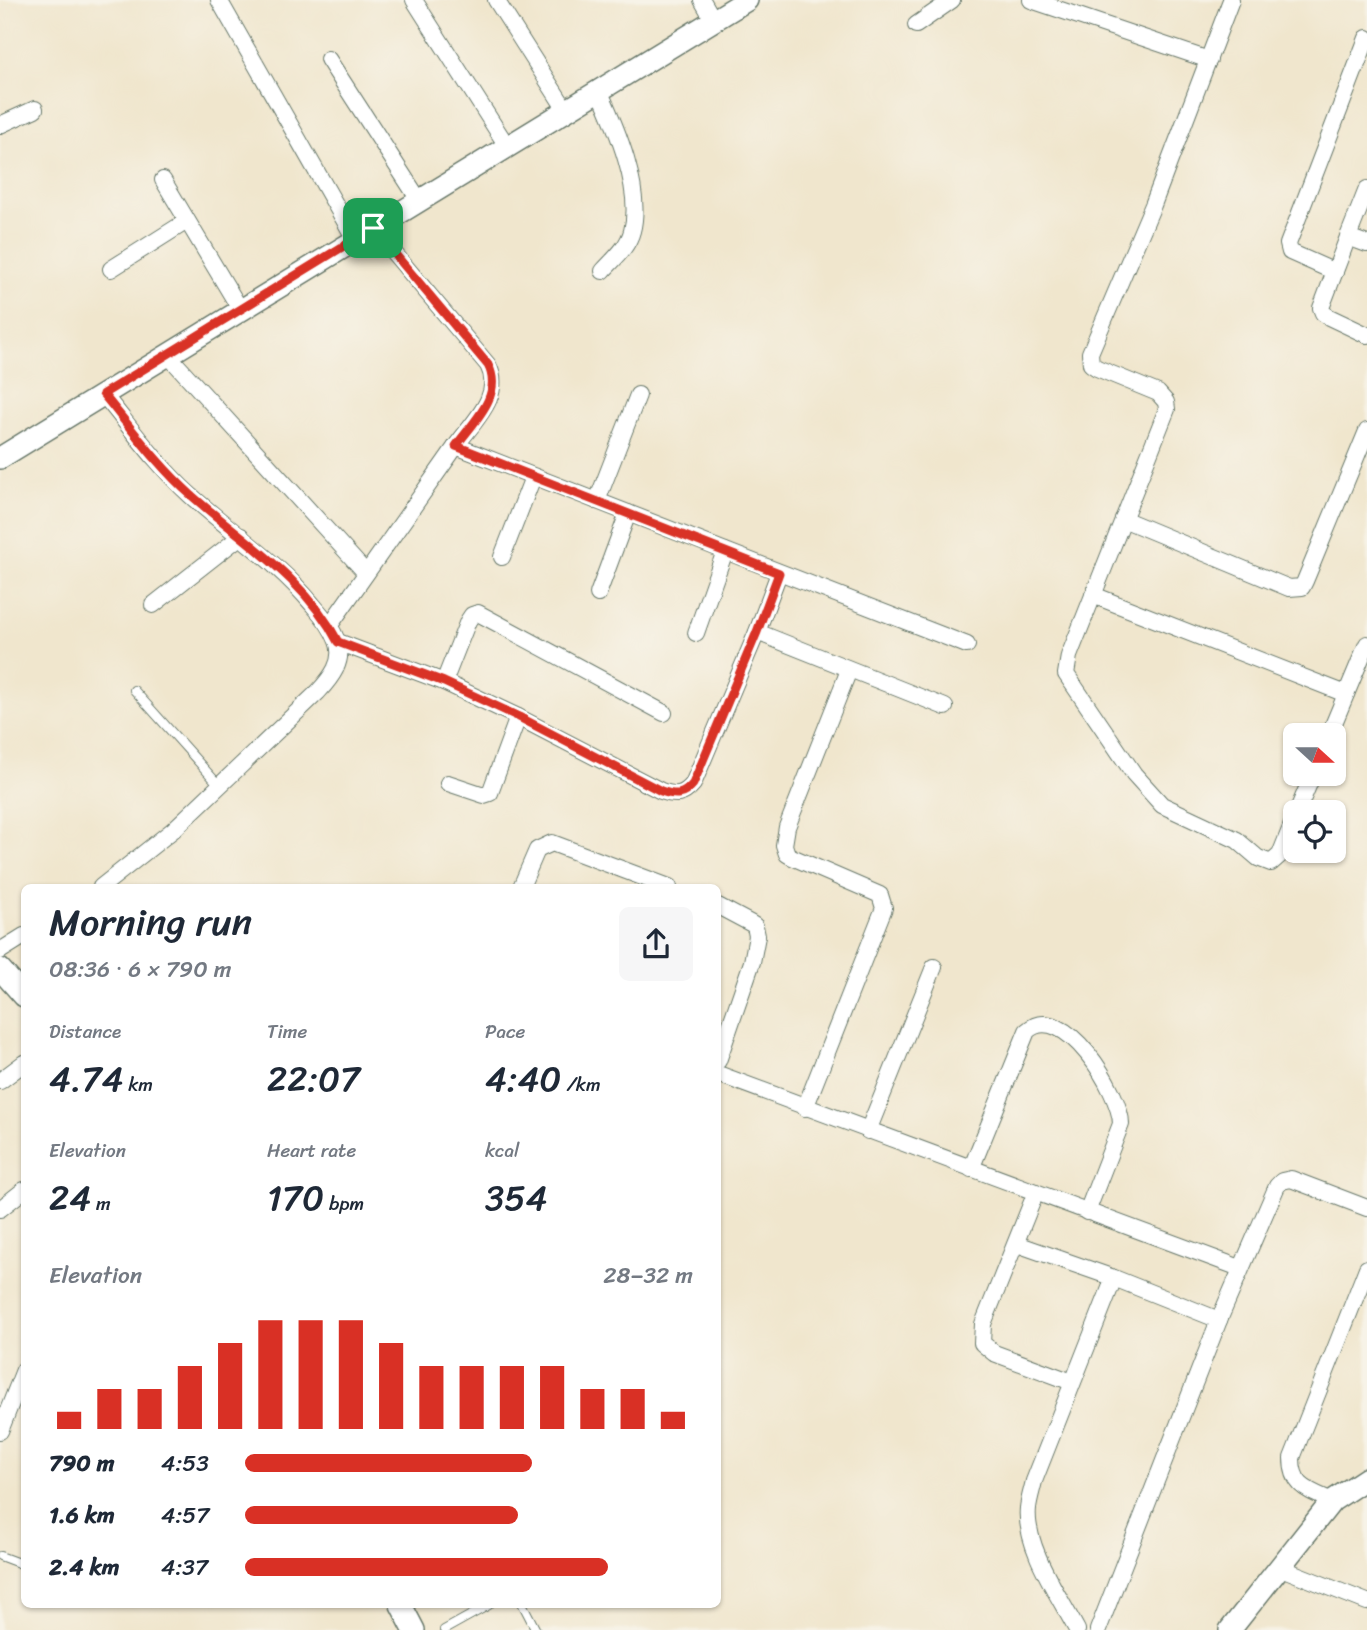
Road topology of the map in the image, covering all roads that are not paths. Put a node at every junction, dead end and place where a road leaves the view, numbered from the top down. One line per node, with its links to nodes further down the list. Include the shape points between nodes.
1 (219, 0): 23 (street)
2 (414, 0): 18 (street)
3 (496, 0): 16 (street)
4 (702, 0): 9 (street)
5 (747, 0): 9 (street)
6 (952, 0): 10 (street)
7 (1031, 0): 13 (street)
8 (1231, 0): 13 (street)
9 (714, 20): 14 (street)
10 (916, 25)
11 (1367, 38): 28 (street, via 1288,244 1290,252)
12 (328, 59): 21 (street)
13 (1209, 60): 40 (street, via 1090,354 1091,364 1097,368 1157,393 1166,402)
14 (599, 90): 16 (street); 27 (street, via 623,146 634,219 628,240)
15 (35, 109): 17 (street)
16 (566, 110): 18 (street)
17 (0, 125)
18 (507, 146): 21 (street)
19 (163, 180): 22 (street)
20 (1367, 189): 24 (street)
21 (419, 200): 23 (street)
22 (187, 221): 26 (street); 29 (street)
23 (364, 233): 29 (street); 35 (street, via 493,374 495,384 488,402)
24 (1348, 237): 25 (street); 28 (street)
25 (1367, 244)
26 (111, 269)
27 (603, 271)
28 (1335, 272): 30 (street, via 1322,303 1323,313)
29 (240, 309): 31 (street)
30 (1367, 335)
31 (167, 354): 32 (street); 44 (street)
32 (103, 394): 36 (street); 41 (street, via 181,486)
33 (638, 395): 38 (street)
34 (1367, 431): 40 (street, via 1302,587 1296,589)
35 (456, 446): 37 (street); 44 (street)
36 (0, 458)
37 (533, 477): 38 (street); 43 (street)
38 (597, 501): 39 (street)
39 (628, 513): 42 (street); 46 (street)
40 (1123, 519): 47 (street)
41 (241, 536): 48 (street); 49 (street, via 302,591)
42 (725, 551): 45 (street); 51 (street)
43 (502, 557)
44 (366, 573): 49 (street)
45 (779, 573): 50 (street); 54 (street)
46 (598, 594)
47 (1093, 595): 58 (street); 65 (street, via 1066,674 1149,793 1162,805 1237,840 1258,858 1271,863)
48 (153, 605)
49 (330, 625): 52 (street)
50 (757, 632): 55 (street); 61 (street, via 693,784 679,795 661,791)
51 (696, 633)
52 (338, 642): 56 (street); 64 (street, via 337,668 330,679)
53 (1367, 644): 58 (street)
54 (967, 645)
55 (849, 670): 59 (street); 79 (street, via 784,845 792,857 880,894 884,908)
56 (444, 682): 60 (street, via 468,621 478,613); 61 (street)
57 (134, 690): 64 (lane)
58 (1346, 694): 62 (street)
59 (945, 706)
60 (664, 713)
61 (519, 717): 63 (street, via 490,793)
62 (1334, 723)
63 (448, 783)
64 (219, 785): 66 (street)
65 (1283, 847)
66 (112, 884)
67 (522, 884): 68 (street, via 537,850 552,843)
68 (661, 884)
69 (721, 908): 75 (street, via 755,926 757,936)
70 (21, 938): 71 (street)
71 (0, 951)
72 (934, 967): 80 (street)
73 (0, 969): 74 (street)
74 (21, 993)
75 (721, 1052)
76 (21, 1065): 78 (street)
77 (721, 1075): 79 (street)
78 (0, 1081)
79 (805, 1108): 80 (street)
80 (868, 1130): 81 (street)
81 (971, 1168): 83 (street); 86 (street, via 1027,1031 1041,1023 1052,1026 1072,1036 1092,1056 1121,1112 1121,1124)
82 (21, 1192): 85 (street)
83 (1036, 1192): 86 (street); 87 (street)
84 (1367, 1208): 88 (street, via 1287,1179 1273,1194)
85 (0, 1209)
86 (1087, 1212): 88 (street)
87 (1017, 1244): 90 (street); 93 (street, via 983,1324 982,1343 994,1353)
88 (1240, 1268): 91 (street)
89 (1367, 1268): 97 (street, via 1292,1458 1294,1478 1301,1486)
90 (1114, 1278): 91 (street); 93 (street)
91 (1219, 1320): 109 (street)
92 (21, 1374): 94 (street)
93 (1072, 1382): 108 (street, via 1034,1481 1028,1519 1038,1555)
94 (7, 1393): 95 (street)
95 (0, 1431)
96 (1367, 1478): 97 (street)
97 (1332, 1501): 100 (street)
98 (0, 1556): 99 (lane)
99 (21, 1564)
100 (1281, 1568): 101 (street); 110 (street)
101 (1367, 1602)
102 (403, 1608): 105 (street)
103 (484, 1608): 106 (lane)
104 (525, 1608): 107 (lane)
105 (414, 1630)
106 (444, 1630)
107 (536, 1630)
108 (1077, 1630)
109 (1098, 1630)
110 (1230, 1630)

